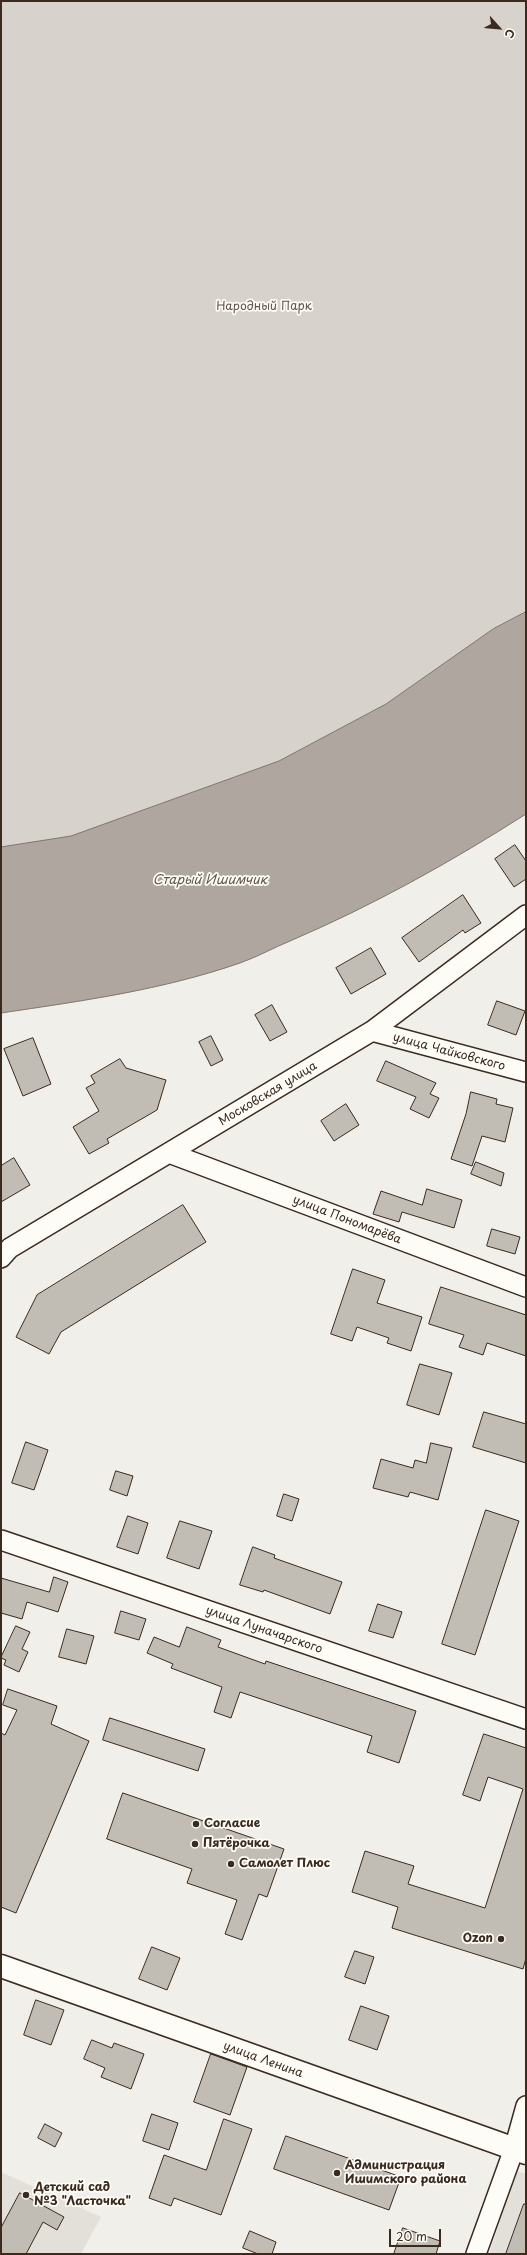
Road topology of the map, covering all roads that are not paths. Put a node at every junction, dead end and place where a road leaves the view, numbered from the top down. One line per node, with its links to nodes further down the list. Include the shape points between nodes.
1 (526, 915): 2 (street, Московская улица)
2 (372, 1031): 3 (street, улица Чайковского); 4 (street, Московская улица)
3 (526, 1072)
4 (169, 1153): 5 (street, Московская улица, via 10,1248); 6 (street, улица Пономарёва)
5 (1, 1258)
6 (526, 1287)
7 (1, 1540): 8 (street, улица Луначарского)
8 (526, 1719)
9 (1, 1966): 11 (street, улица Ленина)
10 (526, 2106): 11 (street)
11 (520, 2151): 12 (street)
12 (476, 2254)

